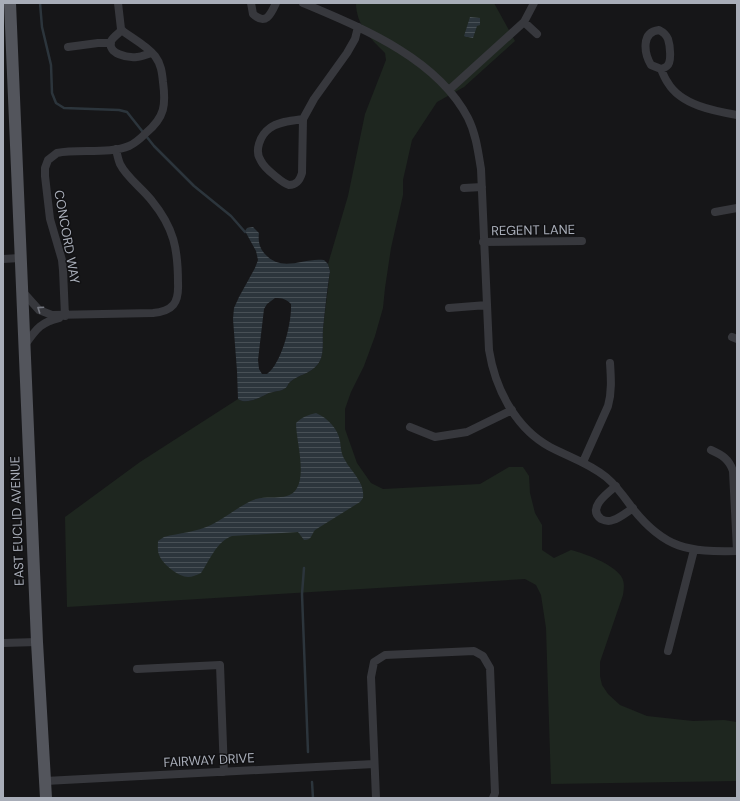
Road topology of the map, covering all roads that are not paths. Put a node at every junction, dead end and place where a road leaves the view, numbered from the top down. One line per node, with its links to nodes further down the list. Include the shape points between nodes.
1 (10, 3): 25 (main road, EAST EUCLID AVENUE)
2 (118, 3): 9 (street)
3 (251, 3): 4 (street, via 253,14 264,18 271,15)
4 (276, 3)
5 (303, 3): 8 (street)
6 (534, 3): 7 (street)
7 (524, 22): 10 (street); 15 (street)
8 (358, 27): 15 (street, via 408,55); 17 (street, via 347,53)
9 (122, 30): 11 (street); 13 (street, CONCORD WAY)
10 (537, 34)
11 (111, 43): 12 (street); 13 (street, via 114,52 122,55 135,57)
12 (68, 46)
13 (152, 52): 18 (street, CONCORD WAY, via 160,64 165,95 161,116 141,138 129,146)
14 (661, 69): 14 (street, via 670,62 670,47 668,38 659,30 649,33 646,39 646,53 651,65); 16 (street, via 668,84 688,101)
15 (449, 90): 19 (street, via 474,133)
16 (737, 115)
17 (303, 119): 17 (street, via 302,173 297,183 289,185 281,182 264,166 258,148 264,134 270,128 277,124)
18 (116, 149): 30 (street, CONCORD WAY, via 57,153 46,163 47,205 62,260); 30 (street, via 124,171 152,201 173,236 178,264 178,298 171,307 161,312)
19 (482, 187): 20 (street); 24 (street)
20 (464, 188)
21 (737, 208): 22 (street)
22 (715, 212)
23 (582, 241): 24 (street, REGENT LANE)
24 (483, 242): 28 (street)
25 (20, 258): 26 (street); 27 (main road, EAST EUCLID AVENUE)
26 (3, 259)
27 (21, 290): 30 (street, one-way to 27, via 39,310); 31 (main road, EAST EUCLID AVENUE)
28 (487, 305): 29 (street); 33 (street, via 492,366 503,396)
29 (449, 308)
30 (65, 316): 31 (street, via 47,321)
31 (24, 346): 41 (main road, EAST EUCLID AVENUE)
32 (610, 363): 36 (street, via 611,392 608,406)
33 (512, 410): 34 (street, via 467,432 435,437); 36 (street, via 525,427 540,440)
34 (410, 427)
35 (711, 450): 40 (street, via 725,457 733,471)
36 (583, 462): 37 (street)
37 (616, 486): 38 (street); 38 (street, via 599,502 599,518 614,520)
38 (633, 508): 39 (street, via 662,538)
39 (694, 550): 40 (street); 43 (street)
40 (737, 551)
41 (37, 642): 42 (street); 47 (main road, EAST EUCLID AVENUE)
42 (3, 643)
43 (668, 651)
44 (137, 669): 46 (street, via 220,665)
45 (374, 764): 46 (street, FAIRWAY DRIVE); 49 (street); 50 (street, via 371,677 374,662 385,655 474,651 483,656 490,668 495,793)
46 (224, 772): 47 (street, FAIRWAY DRIVE)
47 (45, 781): 48 (main road, EAST EUCLID AVENUE)
48 (46, 798)
49 (376, 798)
50 (493, 798)

